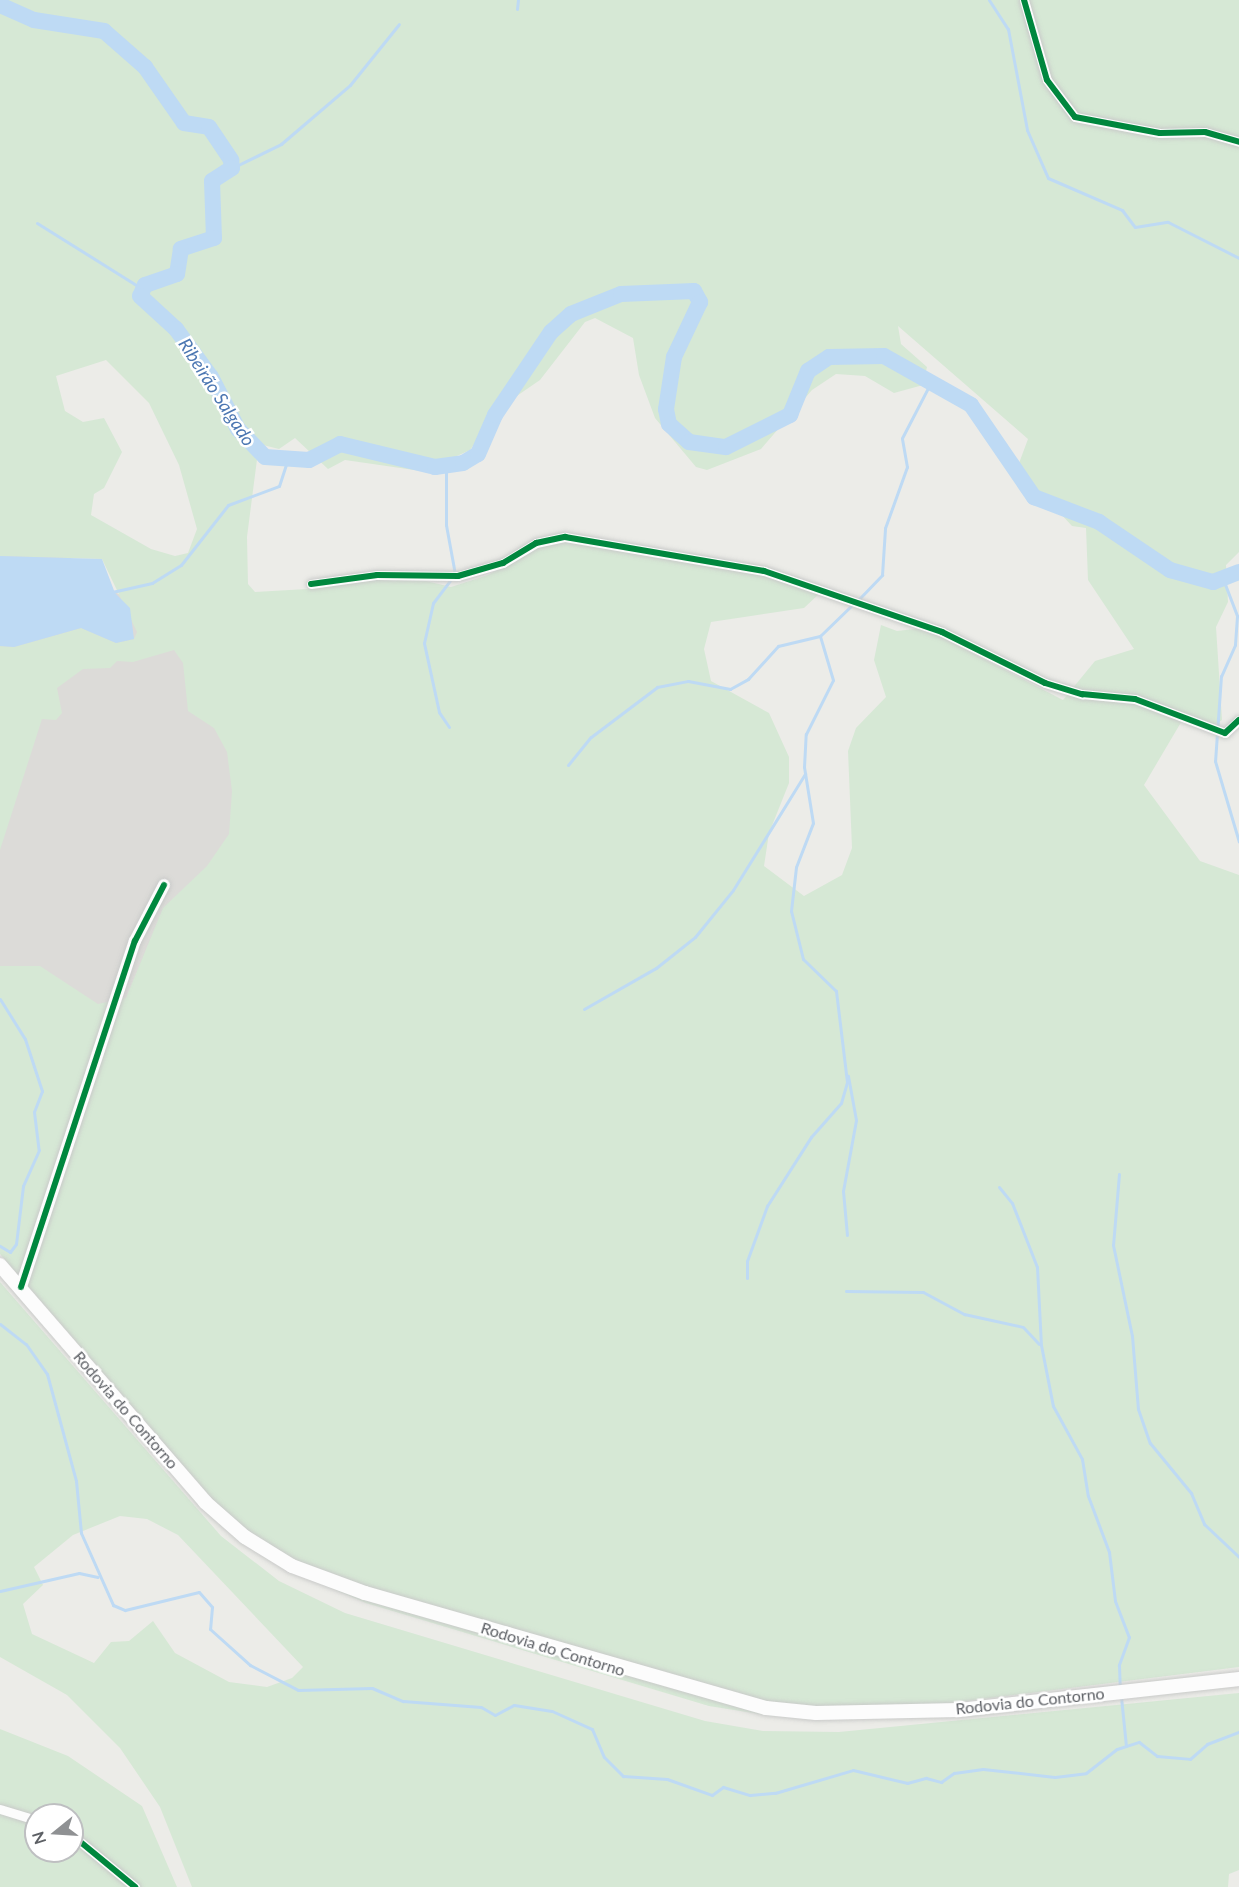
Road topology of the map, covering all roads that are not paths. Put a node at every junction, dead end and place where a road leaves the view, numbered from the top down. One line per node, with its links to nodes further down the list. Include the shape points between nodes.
1 (1024, 0): 2 (street, via 1047,80 1075,117 1160,133 1205,132)
2 (1239, 142)
3 (311, 585): 4 (street, via 377,575 458,576 503,563 536,543 565,537 764,571 942,632 1045,683 1082,694 1135,699 1225,733)
4 (1239, 720)
5 (164, 885): 7 (street, via 135,941)
6 (0, 1265): 7 (main road, Rodovia do Contorno)
7 (21, 1287): 8 (main road, Rodovia do Contorno, via 221,1516 291,1566 365,1593 713,1696 776,1709 959,1710)
8 (1239, 1679)
9 (0, 1809): 10 (street)
10 (24, 1816)
11 (84, 1844): 12 (street, via 122,1871)
12 (135, 1887)

